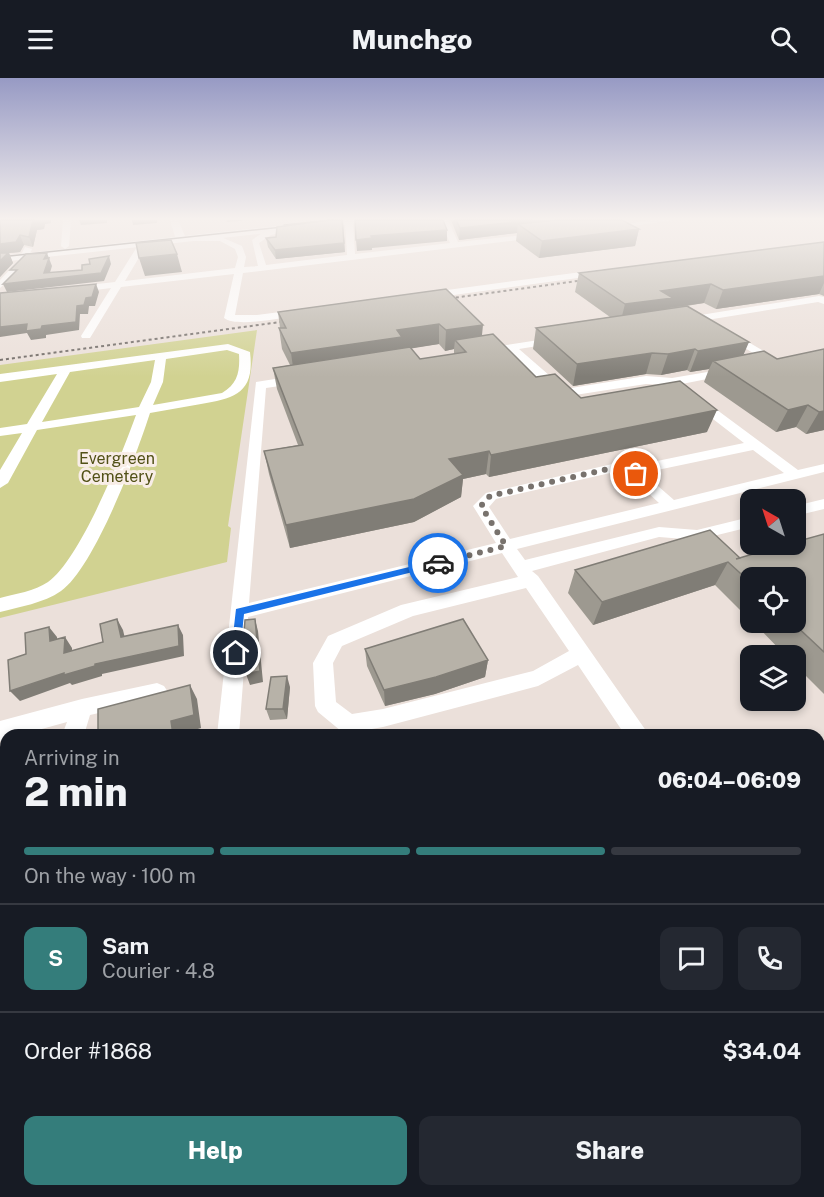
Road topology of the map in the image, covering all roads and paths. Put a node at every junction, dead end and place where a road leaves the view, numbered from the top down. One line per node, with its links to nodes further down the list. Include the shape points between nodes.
1 (11, 272): 7 (street)
2 (127, 272): 6 (street)
3 (229, 272): 6 (street)
4 (240, 272): 11 (street, via 229,318)
5 (604, 272): 9 (street)
6 (120, 284): 8 (street); 16 (street)
7 (0, 285)
8 (65, 291)
9 (411, 297)
10 (824, 301): 12 (street)
11 (311, 311)
12 (704, 317): 14 (street); 15 (street)
13 (767, 319): 15 (street, via 734,323)
14 (669, 323)
15 (725, 332): 24 (street, via 780,361)
16 (86, 336)
17 (566, 339): 18 (street)
18 (509, 347): 19 (street); 24 (street, via 562,393 646,380)
19 (472, 353)
20 (161, 356): 21 (street); 25 (street, via 157,382); 25 (street, via 228,347 244,352 243,382 226,396)
21 (66, 368): 22 (street); 26 (street)
22 (0, 378)
23 (307, 378): 40 (street, via 260,385)
24 (672, 382): 28 (street)
25 (144, 410): 26 (street); 39 (street, via 130,452 76,565 54,587)
26 (33, 427): 27 (street); 32 (street)
27 (0, 432)
28 (755, 445): 30 (street); 31 (street)
29 (824, 468): 31 (street)
30 (631, 471): 34 (street); 37 (street, via 621,466 490,496 481,506)
31 (795, 475): 34 (street)
32 (0, 483)
33 (824, 504): 35 (street)
34 (671, 506): 37 (street)
35 (806, 508)
36 (740, 524): 38 (street, via 697,535 660,532)
37 (506, 546): 38 (street); 40 (street)
38 (527, 574): 41 (street); 41 (street, via 408,610 335,641 323,663 326,706 349,724 383,718 538,678)
39 (0, 605)
40 (239, 612): 46 (street)
41 (582, 653): 47 (street)
42 (157, 692): 43 (street)
43 (82, 708): 44 (street); 45 (street)
44 (7, 729)
45 (75, 729)
46 (229, 729)
47 (634, 729)

